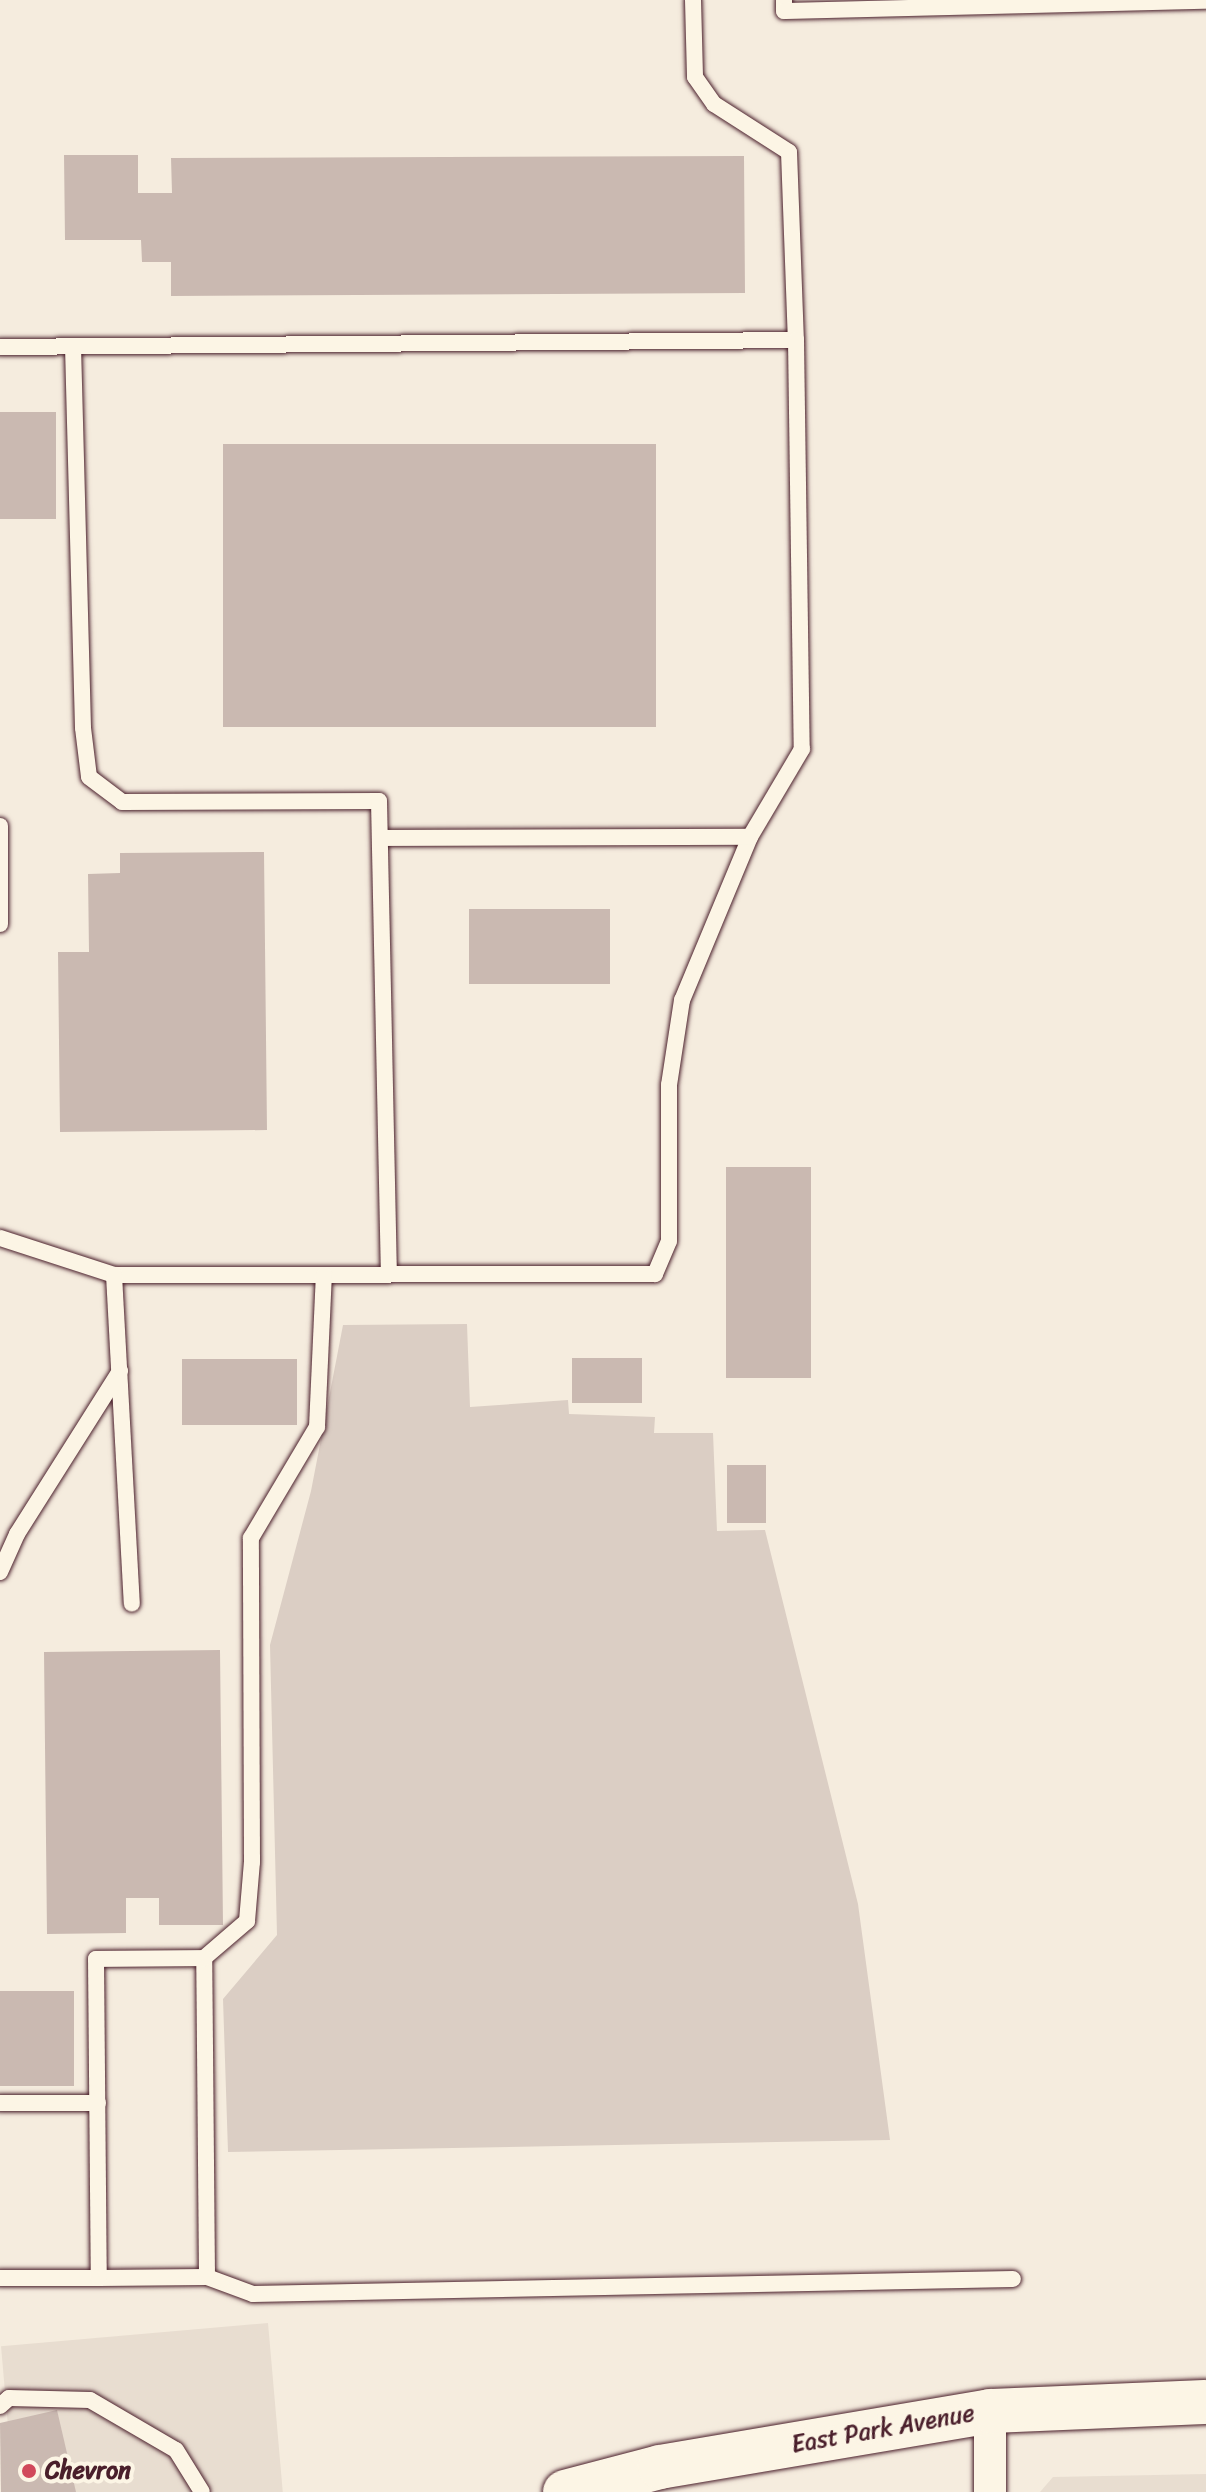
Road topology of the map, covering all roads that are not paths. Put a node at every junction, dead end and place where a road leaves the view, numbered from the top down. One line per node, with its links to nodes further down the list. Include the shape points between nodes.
1 (693, 0): 4 (lane, via 695,77 714,104 789,152)
2 (784, 0): 3 (lane, via 784,11)
3 (1206, 1)
4 (796, 340): 5 (lane); 8 (lane, via 802,749)
5 (73, 346): 6 (lane); 9 (lane, via 83,728 89,777 122,802 379,801)
6 (0, 347)
7 (0, 826): 10 (lane)
8 (750, 837): 9 (lane); 12 (lane, via 682,1000 669,1085 669,1241 655,1274)
9 (380, 838): 12 (lane)
10 (0, 924)
11 (0, 1238): 13 (lane)
12 (389, 1274): 14 (lane)
13 (114, 1275): 14 (lane); 15 (lane)
14 (324, 1275): 19 (lane, via 317,1427 251,1538 252,1862 247,1921)
15 (120, 1371): 16 (lane); 18 (lane)
16 (8, 1534): 17 (lane)
17 (0, 1572)
18 (132, 1604)
19 (204, 1958): 21 (lane, via 96,1959); 22 (lane)
20 (0, 2103): 21 (lane)
21 (98, 2103): 24 (lane)
22 (207, 2277): 24 (lane); 25 (lane, via 253,2294)
23 (0, 2278): 24 (lane)
24 (99, 2278)
25 (1013, 2279)
26 (1206, 2402): 28 (main road, East Park Avenue)
27 (0, 2406): 29 (lane, via 9,2398 90,2400 176,2450)
28 (990, 2411): 30 (main road, East Park Avenue); 31 (street)
29 (202, 2492)
30 (565, 2492)
31 (990, 2492)

